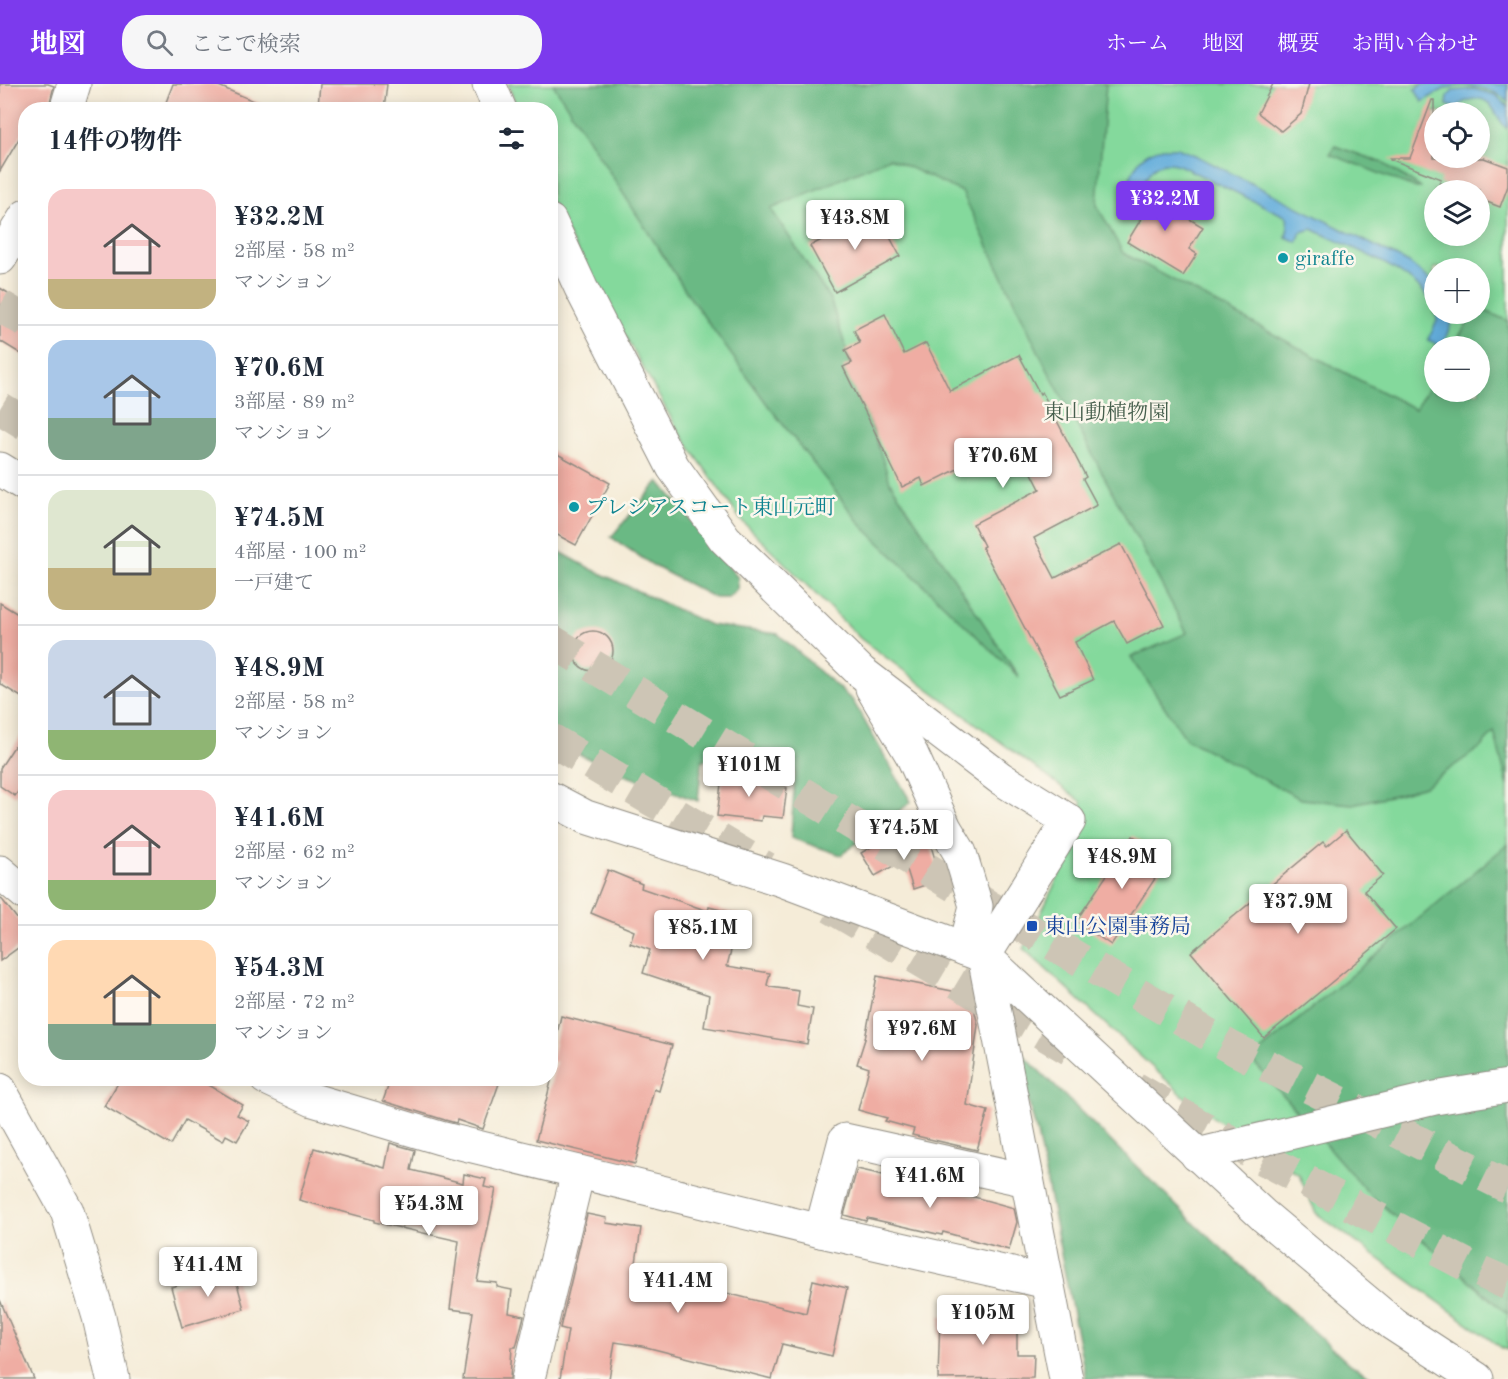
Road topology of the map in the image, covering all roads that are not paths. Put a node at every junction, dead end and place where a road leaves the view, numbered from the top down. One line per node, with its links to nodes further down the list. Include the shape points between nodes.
1 (74, 84): 4 (street)
2 (478, 84): 5 (street)
3 (489, 84): 6 (street)
4 (68, 102)
5 (475, 102)
6 (497, 102)
7 (18, 229): 9 (street)
8 (558, 238): 12 (street, via 673,467 725,539)
9 (0, 258)
10 (0, 469): 11 (street)
11 (18, 480)
12 (861, 672): 16 (street, via 912,755 960,853 976,906); 16 (street, via 1000,778 1069,821)
13 (558, 802): 16 (street, via 586,817 782,880)
14 (0, 872): 15 (street)
15 (18, 887)
16 (974, 952): 20 (street); 22 (street)
17 (283, 1086): 21 (street, via 313,1100 440,1138)
18 (1508, 1086): 20 (street, via 1435,1098)
19 (0, 1090): 25 (street, via 67,1211)
20 (1197, 1155): 28 (street, via 1393,1324)
21 (578, 1172): 23 (street); 26 (street)
22 (1026, 1180): 23 (street, via 844,1140); 24 (street)
23 (821, 1231): 24 (street)
24 (1047, 1282): 27 (street)
25 (113, 1379)
26 (528, 1379)
27 (1066, 1379)
28 (1477, 1379)

